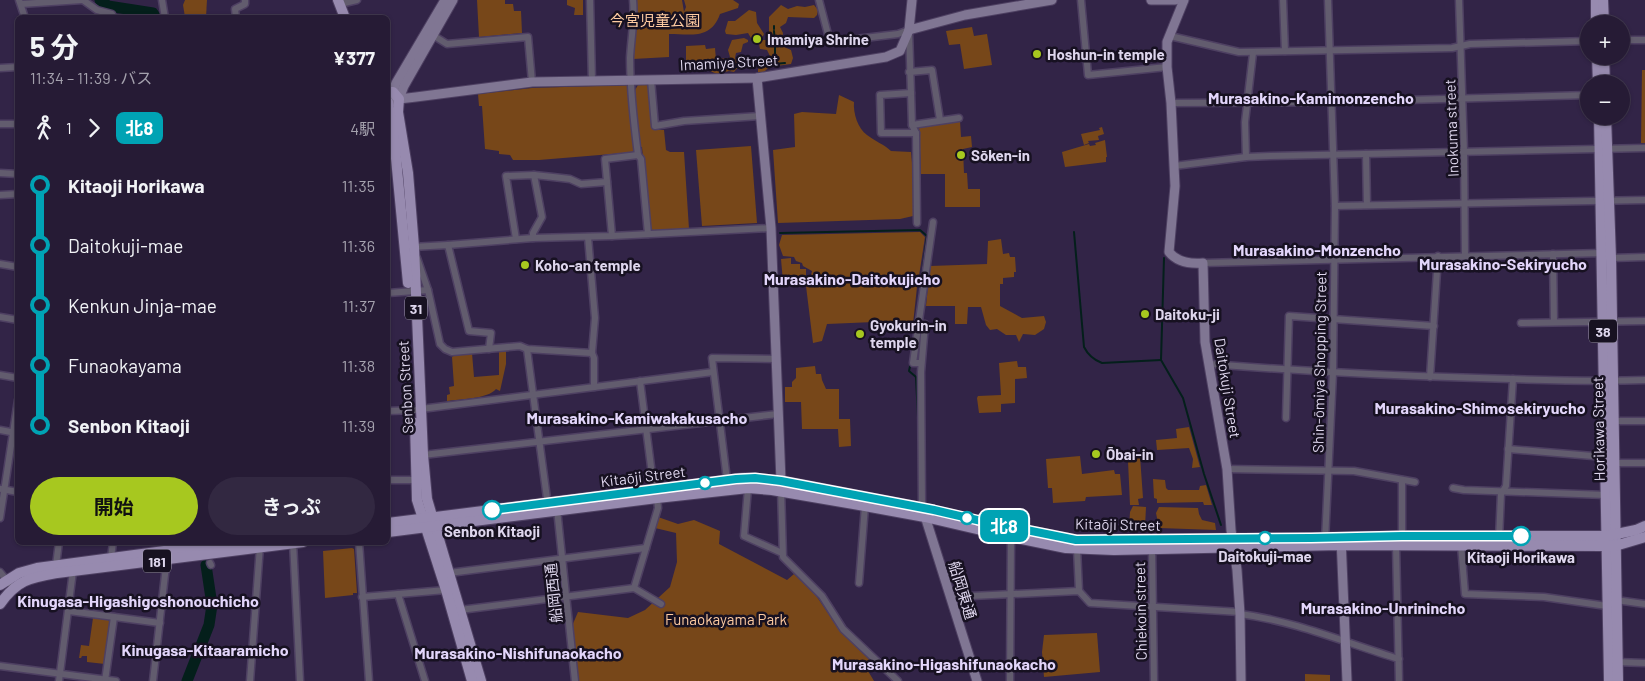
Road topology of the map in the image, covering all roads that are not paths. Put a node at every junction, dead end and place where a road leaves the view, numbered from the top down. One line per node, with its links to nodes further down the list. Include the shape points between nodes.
1 (82, 0): 20 (street); 23 (street)
2 (162, 0): 24 (street)
3 (246, 0): 25 (street, via 235,9)
4 (357, 0): 21 (street)
5 (450, 0): 30 (street)
6 (590, 0): 46 (street)
7 (633, 0): 44 (street)
8 (819, 0): 29 (street, via 830,42)
9 (912, 0): 29 (street, Imamiya Street)
10 (1048, 0): 29 (street, via 965,15)
11 (1081, 0): 40 (street, via 1088,75)
12 (1151, 0): 13 (street)
13 (1175, 0)
14 (1184, 0): 31 (street)
15 (1283, 0): 37 (street)
16 (1328, 0): 36 (street, Shin-ōmiya Shopping Street)
17 (1459, 0): 35 (street, Inokuma street)
18 (1596, 0): 27 (main road)
19 (1603, 0): 28 (main road)
20 (20, 2): 22 (street)
21 (339, 2): 26 (main road)
22 (24, 15)
23 (112, 15)
24 (164, 15)
25 (236, 15)
26 (344, 15)
27 (1596, 15)
28 (1604, 15)
29 (908, 30): 42 (street); 43 (street, Imamiya Street, via 900,51 892,55)
30 (429, 34): 47 (street, via 455,45 528,38); 49 (street)
31 (1170, 36): 38 (street); 40 (street)
32 (1630, 40): 33 (street)
33 (1645, 40)
34 (1580, 41): 35 (street)
35 (1461, 46): 36 (street); 51 (street, Inokuma street)
36 (1330, 50): 37 (street); 53 (street, Shin-ōmiya Shopping Street)
37 (1285, 51): 38 (street)
38 (1252, 53): 52 (street)
39 (15, 67): 41 (street)
40 (1167, 67): 54 (street)
41 (0, 68)
42 (910, 72): 48 (street); 58 (street, via 932,70)
43 (756, 78): 45 (street, Imamiya Street); 56 (street)
44 (631, 80): 45 (street, Imamiya Street); 46 (street, Imamiya Street); 71 (street)
45 (651, 80): 56 (street, via 655,126)
46 (592, 81): 47 (street, Imamiya Street)
47 (532, 82): 49 (street, Imamiya Street)
48 (911, 93): 61 (street); 64 (street, via 880,95 881,133)
49 (393, 94): 65 (main road, Senbon Street / 31, via 398,112)
50 (1580, 95): 51 (street)
51 (1462, 98): 53 (street); 68 (street, Inokuma street)
52 (1248, 102): 53 (street); 54 (street); 72 (street)
53 (1333, 102): 69 (street, Shin-ōmiya Shopping Street)
54 (1171, 103): 73 (street)
55 (390, 115): 65 (main road, Senbon Street / 31)
56 (760, 116): 87 (street)
57 (959, 118): 58 (street)
58 (940, 120): 61 (street)
59 (0, 124): 60 (street)
60 (15, 124)
61 (912, 125): 64 (street)
62 (1600, 125): 66 (main road, Horikawa Street / 38)
63 (1605, 125): 66 (main road, Horikawa Street / 38)
64 (916, 133): 85 (street)
65 (395, 148): 94 (main road, Senbon Street / 31)
66 (1603, 148): 67 (street); 68 (street); 81 (main road, Horikawa Street / 38)
67 (1645, 148)
68 (1464, 151): 70 (street); 82 (street, Inokuma street)
69 (1334, 154): 70 (street); 72 (street); 84 (street, Shin-ōmiya Shopping Street)
70 (1366, 154): 83 (street)
71 (638, 156): 77 (street, via 605,158); 88 (street, via 641,159)
72 (1246, 157): 73 (street)
73 (1174, 166): 102 (street, via 1169,252 1190,264)
74 (0, 174): 75 (street)
75 (15, 174)
76 (534, 175): 77 (street, via 570,179 581,184); 91 (street, via 542,217); 92 (street, via 506,176)
77 (607, 182): 89 (street)
78 (15, 194): 79 (street)
79 (0, 195)
80 (1645, 200): 81 (street)
81 (1605, 201): 82 (street); 96 (main road, Horikawa Street / 38)
82 (1465, 204): 83 (street); 98 (street, Inokuma street)
83 (1367, 205): 84 (street)
84 (1335, 206): 100 (street, Shin-ōmiya Shopping Street)
85 (917, 222)
86 (933, 222): 114 (street)
87 (770, 228): 88 (street); 121 (street)
88 (648, 234): 89 (street)
89 (612, 236): 90 (street)
90 (588, 237): 91 (street); 120 (street, via 595,318)
91 (533, 238): 92 (street)
92 (516, 239): 93 (street)
93 (448, 245): 94 (street); 118 (street, via 469,331 491,333)
94 (410, 248): 104 (street); 105 (main road, Senbon Street / 31)
95 (1553, 254): 96 (street); 98 (street); 112 (street)
96 (1606, 255): 99 (street); 110 (main road, Horikawa Street / 38)
97 (1438, 256): 98 (street); 100 (street); 115 (street)
98 (1465, 256)
99 (1645, 257)
100 (1334, 260): 102 (street); 108 (street, Shin-ōmiya Shopping Street)
101 (0, 264): 103 (street)
102 (1203, 264): 123 (street, Daitokuji Street, via 1205,342)
103 (15, 266)
104 (428, 290): 105 (street); 118 (street, via 440,344 445,349 452,352)
105 (412, 291): 106 (street); 136 (main road, Senbon Street / 31)
106 (390, 293)
107 (0, 317): 109 (street)
108 (1334, 319): 115 (street); 124 (street, via 1290,316); 126 (street, Shin-ōmiya Shopping Street)
109 (15, 320)
110 (1607, 321): 111 (street); 112 (street); 133 (main road, Horikawa Street / 38)
111 (1645, 321)
112 (1554, 322): 113 (street)
113 (1520, 323)
114 (921, 324): 116 (street); 117 (street)
115 (1434, 326): 128 (street)
116 (916, 339): 117 (street); 122 (street, via 913,363)
117 (924, 339): 122 (street)
118 (489, 349): 119 (street, via 520,346)
119 (527, 349): 120 (street); 135 (street, 船岡西通)
120 (592, 353): 134 (street)
121 (777, 358): 125 (street, via 712,358); 138 (street)
122 (922, 363): 168 (street)
123 (1210, 364): 124 (street); 151 (street, Daitokuji Street)
124 (1287, 370): 126 (street); 139 (street)
125 (713, 372): 132 (street); 140 (street)
126 (1333, 373): 128 (street); 152 (street, Shin-ōmiya Shopping Street)
127 (0, 375): 129 (street)
128 (1430, 377): 130 (street)
129 (15, 378)
130 (1513, 379): 133 (street); 147 (street)
131 (1645, 380): 133 (street)
132 (640, 381): 134 (street); 143 (street)
133 (1609, 381): 141 (main road, Horikawa Street / 38); 149 (main road, Horikawa Street / 38)
134 (594, 387): 135 (street)
135 (533, 395): 136 (street); 146 (street, 船岡西通)
136 (418, 409): 137 (street); 148 (main road, Senbon Street / 31); 154 (main road, Senbon Street / 31)
137 (390, 411)
138 (778, 414): 140 (street); 158 (street)
139 (1286, 418)
140 (720, 421): 143 (street); 155 (street)
141 (1613, 421): 142 (street); 149 (main road, Horikawa Street / 38)
142 (1645, 421)
143 (646, 429): 146 (street); 164 (street)
144 (0, 430): 145 (street)
145 (15, 432): 161 (street)
146 (538, 441): 148 (street); 167 (street, 船岡西通)
147 (1508, 449): 149 (street); 162 (street)
148 (423, 455): 170 (main road, Senbon Street / 31)
149 (1610, 460): 150 (street); 165 (main road, Horikawa Street / 38); 180 (main road, Horikawa Street / 38)
150 (1645, 462)
151 (1227, 469): 152 (street); 181 (street, Daitokuji Street)
152 (1329, 470): 156 (street, via 1377,474); 177 (street, Shin-ōmiya Shopping Street)
153 (390, 480): 154 (street)
154 (416, 480): 170 (main road, Senbon Street / 31, via 417,500)
155 (727, 480): 158 (main road, Kitaōji Street, via 755,478); 164 (main road, Kitaōji Street)
156 (1402, 480): 157 (street); 176 (street)
157 (1415, 482)
158 (781, 486): 159 (main road, Kitaōji Street); 166 (main road, Kitaōji Street); 168 (main road, Kitaōji Street); 192 (street)
159 (748, 488): 164 (main road, Kitaōji Street); 192 (street, via 744,536)
160 (1453, 488): 162 (street)
161 (2, 490): 163 (street); 169 (street)
162 (1503, 491): 165 (street); 179 (street)
163 (15, 492)
164 (656, 494): 167 (main road, Kitaōji Street); 190 (street, via 658,508)
165 (1606, 494): 180 (main road, Horikawa Street / 38)
166 (865, 506): 168 (main road, Kitaōji Street); 200 (street)
167 (552, 508): 170 (main road, Kitaōji Street); 195 (street, 船岡西通)
168 (924, 512): 174 (main road, Kitaōji Street); 182 (main road, Kitaōji Street, via 1076,540); 208 (street, 船岡東通)
169 (0, 518)
170 (428, 522): 171 (main road, Kitaōji Street); 173 (main road, Kitaōji Street); 198 (main road, Senbon Street / 31); 202 (main road, Senbon Street / 31)
171 (390, 523)
172 (1645, 526): 180 (main road, Kitaōji Street)
173 (390, 532)
174 (1011, 537): 191 (main road, Kitaōji Street); 205 (street)
175 (1645, 537): 180 (main road, Kitaōji Street)
176 (1399, 540): 178 (main road, Kitaōji Street); 179 (main road, Kitaōji Street); 189 (main road, Kitaōji Street); 220 (street)
177 (1325, 541): 178 (main road, Kitaōji Street); 181 (main road, Kitaōji Street)
178 (1341, 541): 219 (street)
179 (1499, 541): 180 (main road, Kitaōji Street); 189 (main road, Kitaōji Street)
180 (1611, 541): 209 (main road, Horikawa Street / 38)
181 (1233, 543): 182 (main road, Kitaōji Street); 216 (street, Daitokuji Street)
182 (1152, 544): 191 (main road, Kitaōji Street); 213 (street, Chiekoin street)
183 (59, 545): 196 (street)
184 (113, 545): 194 (street)
185 (217, 545): 193 (main road, 181)
186 (260, 545): 193 (main road, 181); 228 (street)
187 (297, 545): 229 (street)
188 (359, 545): 206 (street)
189 (1461, 545): 209 (street, via 1465,594)
190 (646, 548): 195 (street); 201 (street)
191 (1077, 550): 203 (street)
192 (782, 553): 235 (street, via 822,596 843,629)
193 (167, 555): 194 (main road, 181); 197 (main road, 181); 218 (street)
194 (111, 558): 196 (main road, 181)
195 (562, 559): 198 (street); 207 (street, 船岡西通)
196 (56, 565): 199 (main road, 181, via 19,573)
197 (73, 572): 199 (main road, 181); 215 (street)
198 (449, 573): 214 (main road, Senbon Street / 31)
199 (5, 581): 210 (main road, 181)
200 (858, 584)
201 (634, 588): 207 (street); 211 (street)
202 (446, 590): 204 (street); 232 (main road, Senbon Street / 31)
203 (1079, 591): 205 (street); 213 (street, via 1090,603)
204 (398, 594): 206 (street); 231 (street)
205 (1011, 594): 208 (street); 237 (street)
206 (362, 597): 230 (street)
207 (566, 597): 214 (street); 234 (street, 船岡西通)
208 (950, 597): 236 (street, 船岡東通)
209 (1612, 603): 212 (street); 221 (main road, Horikawa Street / 38)
210 (0, 604)
211 (661, 604)
212 (1645, 604)
213 (1154, 606): 216 (street); 238 (street, Chiekoin street)
214 (460, 610): 233 (main road, Senbon Street / 31)
215 (69, 611): 217 (street); 224 (street)
216 (1240, 613): 219 (street, via 1303,626); 239 (street, Daitokuji Street)
217 (114, 617): 218 (street); 225 (street)
218 (160, 623): 227 (street)
219 (1345, 642): 220 (street); 240 (street)
220 (1398, 659): 241 (street)
221 (1613, 662): 222 (street); 242 (main road, Horikawa Street / 38); 243 (main road, Horikawa Street / 38)
222 (1645, 662)
223 (0, 666): 224 (street)
224 (60, 677): 225 (street)
225 (105, 680): 226 (street)
226 (116, 681)
227 (152, 681)
228 (250, 681)
229 (300, 681)
230 (369, 681)
231 (425, 681)
232 (472, 681)
233 (481, 681)
234 (575, 681)
235 (898, 681)
236 (977, 681)
237 (1010, 681)
238 (1154, 681)
239 (1241, 681)
240 (1347, 681)
241 (1399, 681)
242 (1609, 681)
243 (1618, 681)

